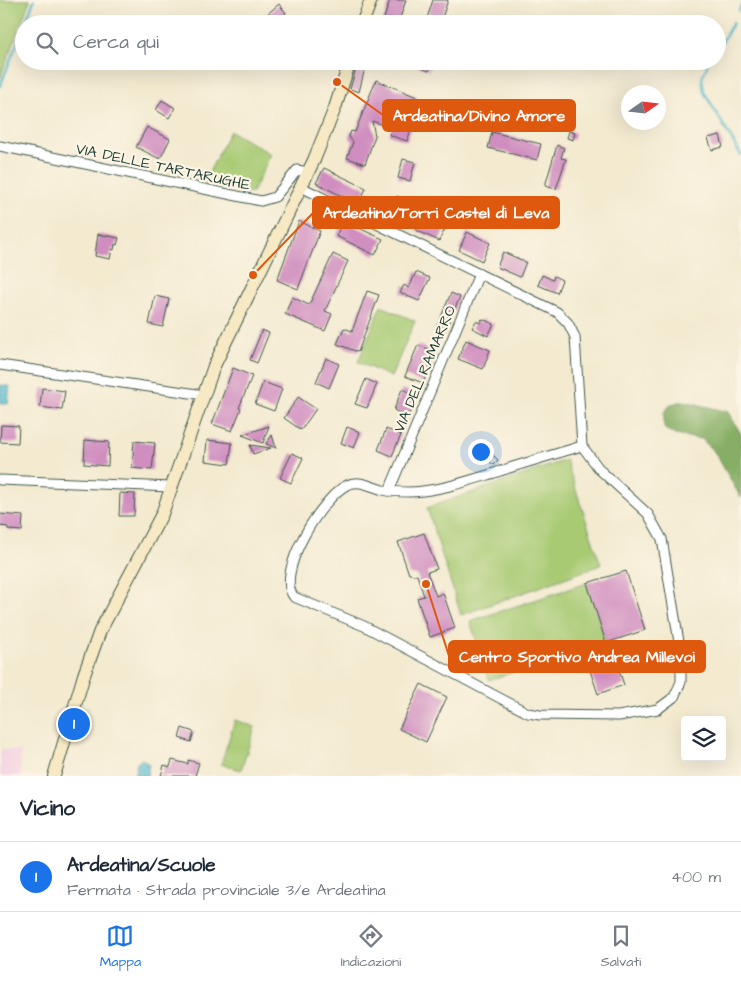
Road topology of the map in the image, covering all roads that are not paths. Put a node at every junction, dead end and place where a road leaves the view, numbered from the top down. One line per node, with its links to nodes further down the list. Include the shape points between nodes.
1 (371, 0): 2 (main road)
2 (365, 15)
3 (347, 70): 5 (main road)
4 (0, 146): 5 (street, VIA DELLE TARTARUGHE, via 261,201 275,196 297,170)
5 (308, 172): 6 (main road)
6 (301, 187): 7 (street); 9 (main road, via 221,350)
7 (480, 274): 10 (street, via 557,312 568,322 575,337); 13 (street, VIA DEL RAMARRO)
8 (0, 365): 9 (street)
9 (204, 395): 12 (main road)
10 (582, 446): 13 (street, via 451,486 423,491); 13 (street, via 600,470 648,514 664,544 682,668 676,694 652,710 605,716 528,713 364,626 294,597 289,585 296,556 310,525 325,503 341,488 352,483 364,483)
11 (0, 480): 12 (street)
12 (172, 487): 14 (main road, via 100,631)
13 (389, 491)
14 (54, 776)

